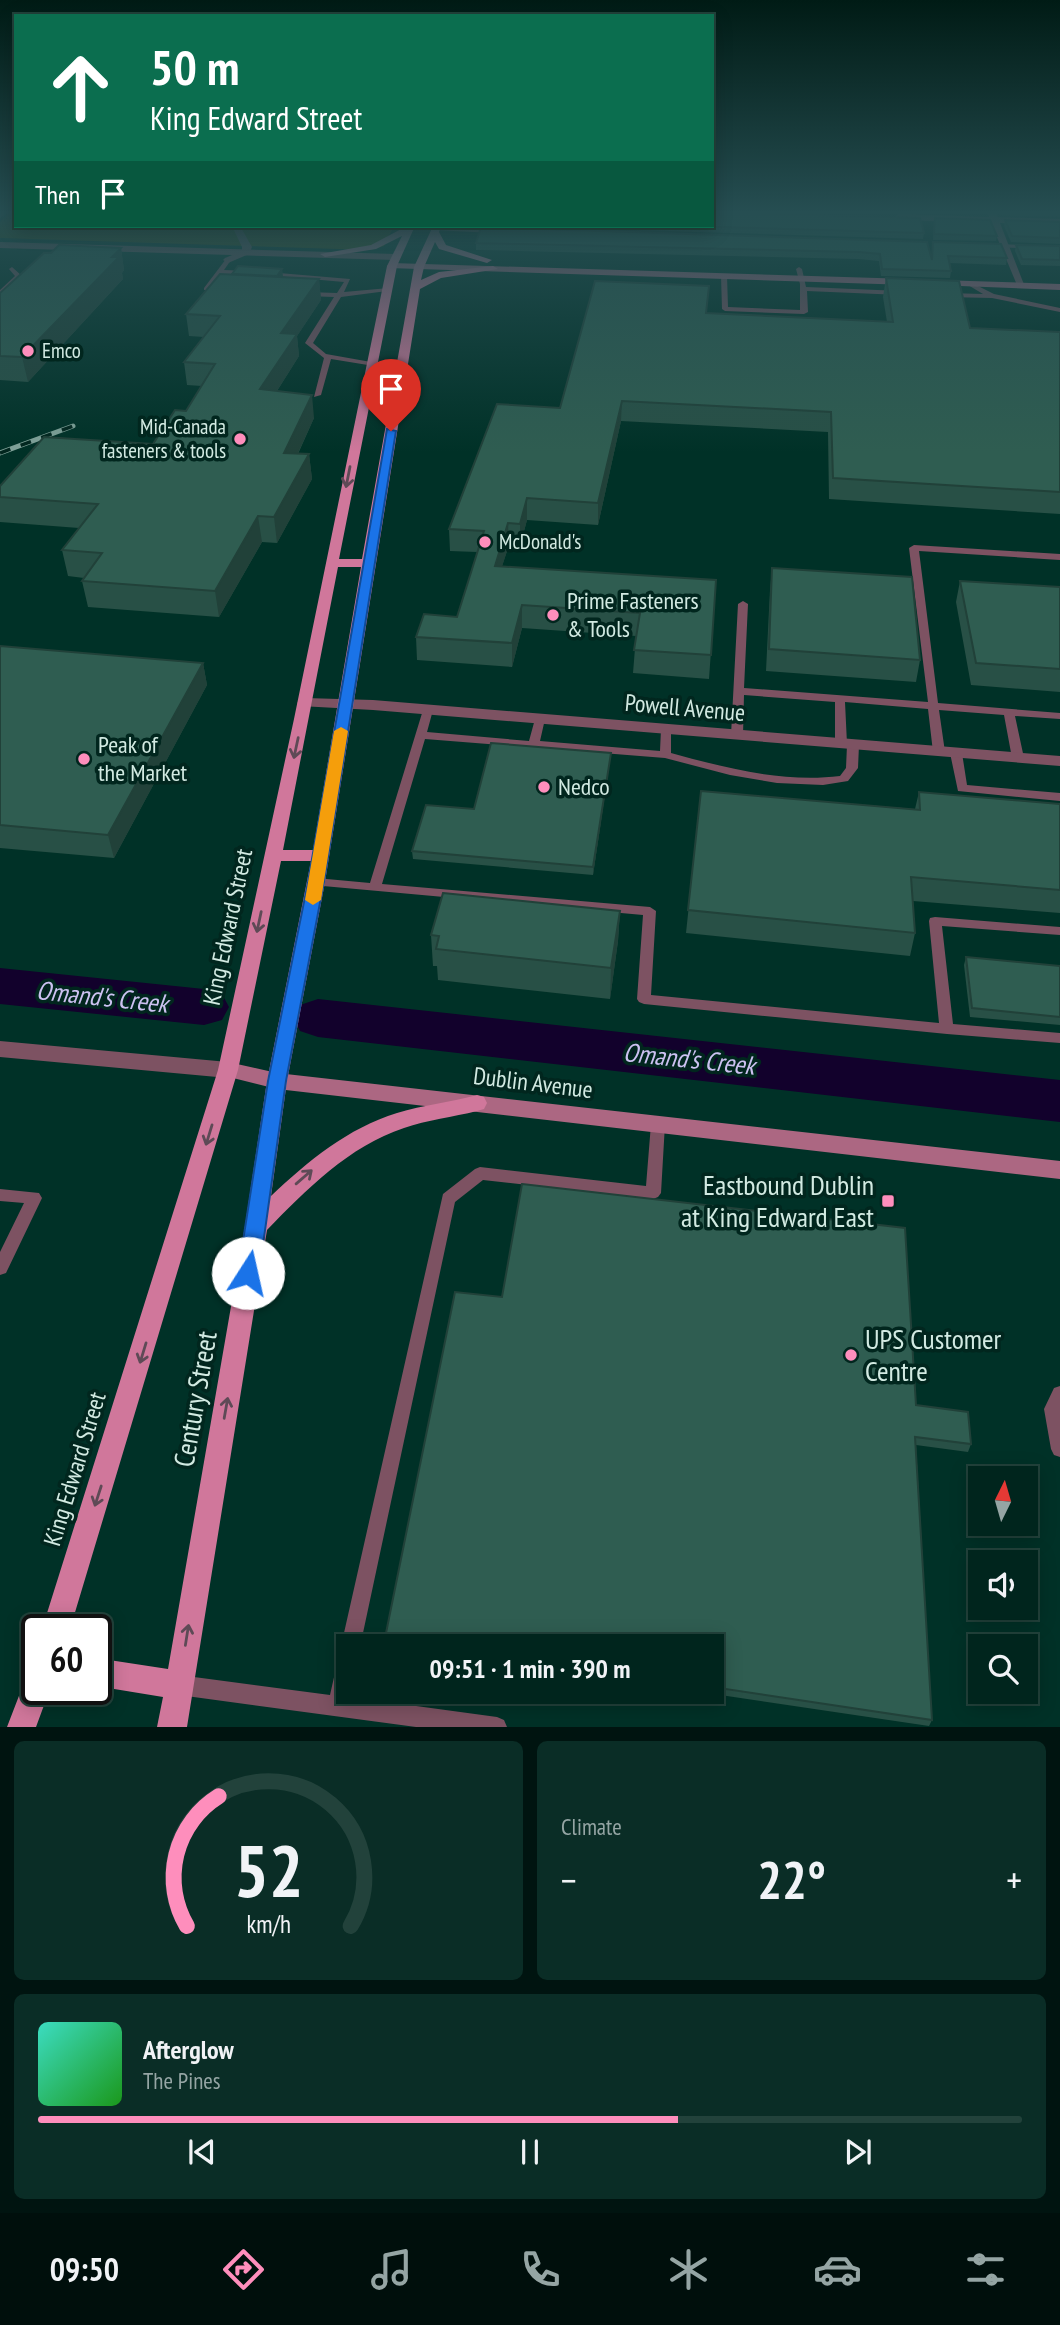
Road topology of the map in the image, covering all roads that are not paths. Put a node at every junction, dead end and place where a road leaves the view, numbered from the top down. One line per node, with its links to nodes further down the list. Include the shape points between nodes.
1 (342, 292): 12 (lane)
2 (366, 292): 12 (lane)
3 (386, 292): 16 (main road, King Edward Street)
4 (415, 292): 20 (main road)
5 (725, 292): 6 (lane, via 725,309 804,312)
6 (802, 292)
7 (900, 292): 10 (lane)
8 (984, 292): 13 (lane)
9 (299, 293): 12 (lane)
10 (911, 293)
11 (938, 294): 13 (lane)
12 (339, 295): 15 (lane, via 309,343)
13 (992, 296): 14 (lane)
14 (1060, 310)
15 (328, 357): 16 (lane); 17 (lane)
16 (371, 364): 19 (main road, King Edward Street, one-way to 19)
17 (317, 395)
18 (1060, 557): 26 (lane, via 914,548)
19 (332, 563): 20 (main road); 24 (main road, King Edward Street)
20 (369, 563): 25 (main road)
21 (743, 604): 22 (lane)
22 (739, 691): 23 (lane); 33 (lane)
23 (840, 699): 26 (lane); 35 (lane)
24 (305, 703): 25 (street, Powell Avenue); 42 (main road, King Edward Street, one-way to 42)
25 (346, 704): 27 (street, Powell Avenue); 43 (main road)
26 (933, 706): 28 (lane); 36 (lane)
27 (428, 710): 30 (street, Powell Avenue); 32 (lane)
28 (1009, 712): 29 (lane); 39 (lane)
29 (1060, 716)
30 (540, 719): 31 (street, Powell Avenue); 34 (lane)
31 (666, 729): 33 (street, Powell Avenue); 38 (lane)
32 (421, 734): 34 (lane); 45 (lane)
33 (737, 735): 35 (street, Powell Avenue)
34 (534, 744): 38 (lane)
35 (847, 744): 36 (street, Powell Avenue); 38 (lane, via 852,768 844,779 825,783 732,773)
36 (939, 751): 37 (street, Powell Avenue)
37 (956, 753): 39 (street, Powell Avenue); 41 (lane, via 962,788)
38 (665, 755)
39 (1018, 758): 40 (street, Powell Avenue)
40 (1060, 761)
41 (1060, 797)
42 (274, 856): 43 (main road); 50 (main road, King Edward Street, one-way to 50)
43 (320, 856): 44 (main road)
44 (316, 882): 45 (lane); 51 (main road)
45 (375, 886): 47 (lane, via 650,911 644,999)
46 (1060, 931): 47 (lane, via 934,921)
47 (947, 1029): 48 (lane)
48 (1060, 1038)
49 (0, 1049): 50 (street, Dublin Avenue)
50 (228, 1070): 51 (main road, Dublin Avenue); 60 (main road, King Edward Street, one-way to 60)
51 (277, 1081): 52 (main road, Dublin Avenue); 56 (main road, Century Street)
52 (477, 1104): 53 (main road, Dublin Avenue); 56 (main road, one-way to 52, via 300,1180 340,1149 389,1124)
53 (658, 1124): 54 (main road, Dublin Avenue); 61 (lane, via 653,1193 480,1173 448,1199)
54 (1060, 1170)
55 (0, 1195): 57 (lane, via 34,1198)
56 (256, 1226): 63 (main road, Century Street, one-way to 56)
57 (0, 1268)
58 (1060, 1394): 59 (lane, via 1053,1409)
59 (1060, 1449)
60 (61, 1614)
61 (354, 1634)
62 (112, 1675): 63 (main road)
63 (179, 1685): 65 (lane); 67 (main road, Century Street)
64 (29, 1705): 66 (main road)
65 (338, 1705): 68 (lane)
66 (21, 1727)
67 (172, 1727)
68 (497, 1727)

